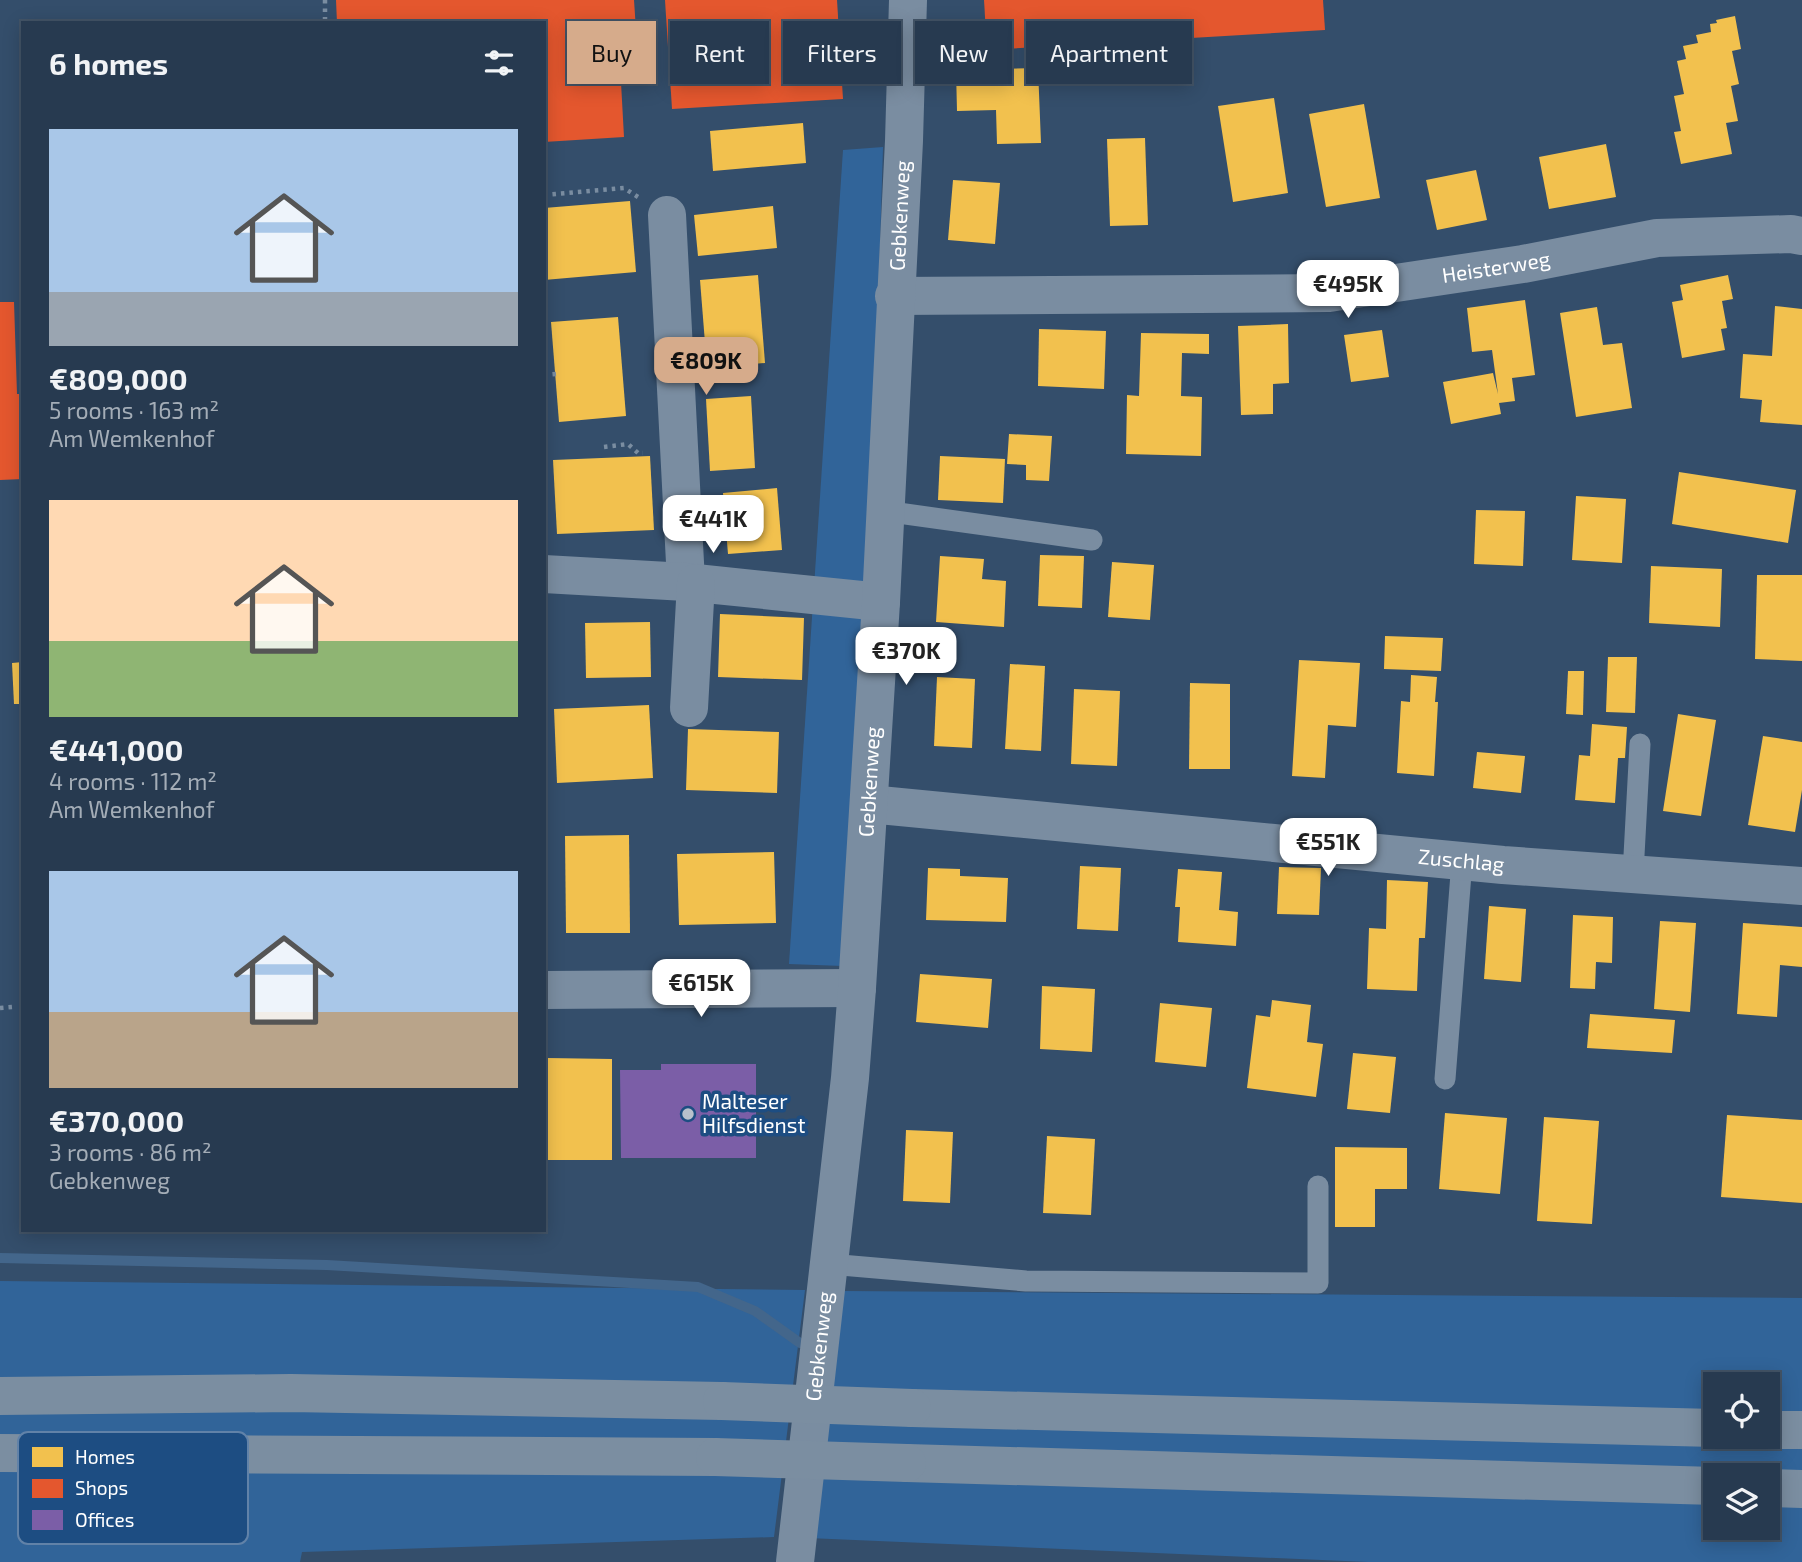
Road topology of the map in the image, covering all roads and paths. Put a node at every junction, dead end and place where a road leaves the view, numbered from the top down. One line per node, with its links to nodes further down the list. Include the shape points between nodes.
1 (325, 0): 3 (path)
2 (908, 0): 7 (street, Gebkenweg)
3 (325, 21)
4 (546, 195): 5 (path, via 624,188)
5 (667, 215): 13 (street)
6 (1802, 236): 7 (street, Heisterweg, via 1657,238 1329,293)
7 (894, 296): 10 (street, Gebkenweg)
8 (546, 374): 9 (path)
9 (556, 374)
10 (884, 511): 11 (lane); 14 (street, Gebkenweg)
11 (1092, 540)
12 (546, 575): 13 (street)
13 (691, 583): 14 (street); 15 (street)
14 (881, 602): 17 (street, Gebkenweg)
15 (689, 708)
16 (1640, 744): 19 (lane)
17 (869, 804): 18 (street, Zuschlag); 21 (street, Gebkenweg)
18 (1462, 861): 19 (street, Zuschlag); 25 (lane)
19 (1633, 874): 20 (street, Zuschlag)
20 (1802, 886)
21 (857, 988): 22 (street); 27 (street, Gebkenweg)
22 (546, 990)
23 (13, 1007): 24 (path)
24 (0, 1008)
25 (1445, 1079)
26 (1318, 1186): 27 (lane, via 1318,1283 1026,1281)
27 (829, 1264): 38 (street, Gebkenweg)
28 (0, 1396): 29 (highway, bridge, via 290,1393 722,1401)
29 (1703, 1428)
30 (1780, 1430): 31 (highway)
31 (1802, 1430)
32 (0, 1453): 33 (highway, bridge)
33 (18, 1453)
34 (248, 1454): 35 (highway, bridge, via 715,1457)
35 (1703, 1486)
36 (1780, 1488): 37 (highway)
37 (1802, 1489)
38 (795, 1562)

